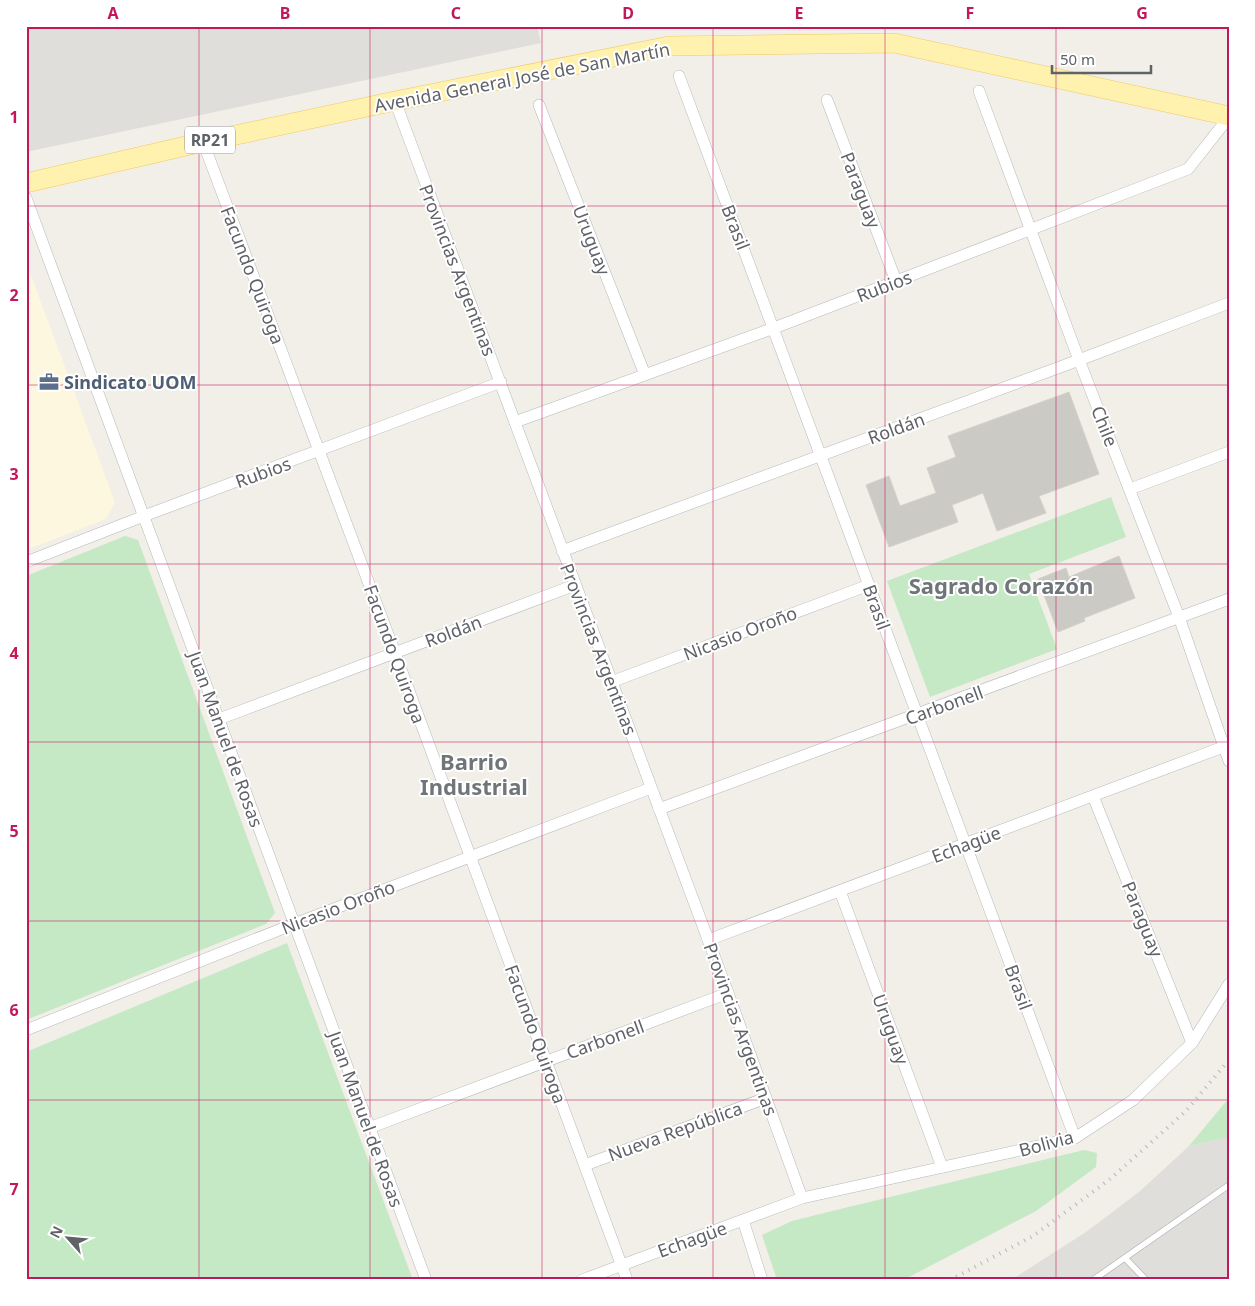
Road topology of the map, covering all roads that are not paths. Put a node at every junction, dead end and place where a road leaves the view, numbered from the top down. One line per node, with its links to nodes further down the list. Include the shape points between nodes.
1 (680, 76): 13 (street, Brasil)
2 (979, 91): 10 (street, Chile)
3 (827, 100): 11 (street, Paraguay)
4 (394, 101): 6 (main road, Avenida General José de San Martín / RP21, via 669,46 894,42); 7 (main road, Avenida General José de San Martín / RP21); 16 (street, Provincias Argentinas)
5 (539, 105): 15 (street, Uruguay)
6 (1229, 116): 10 (street, Rubios, via 1188,169)
7 (203, 142): 8 (main road, Avenida General José de San Martín / RP21); 18 (street, Facundo Quiroga)
8 (26, 183)
9 (26, 198): 22 (street, Juan Manuel de Rosas)
10 (1030, 230): 11 (street, Rubios); 14 (street, Chile)
11 (896, 281): 13 (street, Rubios)
12 (1229, 303): 14 (street, Roldán)
13 (774, 328): 15 (street, Rubios); 20 (street, Brasil)
14 (1079, 360): 20 (street, Roldán); 21 (street, Chile)
15 (645, 375): 17 (street, Rubios)
16 (501, 382): 17 (street, Provincias Argentinas); 18 (street, Rubios)
17 (515, 422): 23 (street, Provincias Argentinas)
18 (319, 451): 22 (street, Rubios); 29 (street, Facundo Quiroga)
19 (1229, 452): 21 (street)
20 (821, 456): 23 (street, Roldán); 26 (street, Brasil)
21 (1130, 490): 28 (street, Chile)
22 (144, 516): 24 (street, Rubios); 32 (street, Juan Manuel de Rosas)
23 (562, 551): 25 (street, Provincias Argentinas)
24 (26, 562)
25 (575, 585): 29 (street, Roldán); 30 (street, Provincias Argentinas)
26 (869, 585): 30 (street, Nicasio Oroño); 31 (street, Brasil)
27 (1229, 599): 28 (street, Carbonell)
28 (1179, 617): 31 (street, Carbonell); 33 (street, Chile)
29 (395, 653): 32 (street, Roldán); 39 (street, Facundo Quiroga)
30 (611, 682): 35 (street, Provincias Argentinas)
31 (918, 715): 37 (street, Carbonell); 38 (street, Brasil)
32 (219, 719): 41 (street, Juan Manuel de Rosas)
33 (1223, 747): 34 (street, Chile); 36 (street, Echagüe)
34 (1229, 761)
35 (652, 788): 37 (street, Provincias Argentinas); 39 (street, Nicasio Oroño)
36 (1094, 796): 38 (street, Echagüe); 46 (street, Paraguay)
37 (659, 809): 42 (street, Provincias Argentinas)
38 (966, 844): 40 (street, Echagüe); 50 (street, Brasil)
39 (470, 857): 41 (street, Nicasio Oroño); 47 (street, Facundo Quiroga)
40 (840, 891): 42 (street, Echagüe); 52 (street, Uruguay)
41 (294, 924): 45 (street, Nicasio Oroño); 49 (street, Juan Manuel de Rosas)
42 (708, 940): 44 (street, Provincias Argentinas)
43 (1229, 984): 46 (street, Bolivia)
44 (728, 993): 47 (street, Carbonell); 48 (street, Provincias Argentinas)
45 (26, 1030)
46 (1192, 1043): 50 (street, Bolivia, via 1133,1100)
47 (546, 1061): 49 (street, Carbonell); 51 (street, Facundo Quiroga)
48 (766, 1098): 51 (street, Nueva República); 54 (street, Provincias Argentinas)
49 (369, 1128): 58 (street, Juan Manuel de Rosas)
50 (1075, 1138): 52 (street, Bolivia)
51 (585, 1165): 57 (street, Facundo Quiroga)
52 (942, 1167): 54 (street, Bolivia)
53 (1229, 1185): 56 (lane)
54 (802, 1198): 55 (street, Echagüe)
55 (743, 1220): 57 (street, Echagüe); 61 (street)
56 (1125, 1258): 62 (lane); 63 (lane)
57 (622, 1264): 59 (street, Echagüe); 60 (street, Facundo Quiroga)
58 (426, 1280)
59 (582, 1280)
60 (627, 1280)
61 (762, 1280)
62 (1093, 1280)
63 (1146, 1280)

